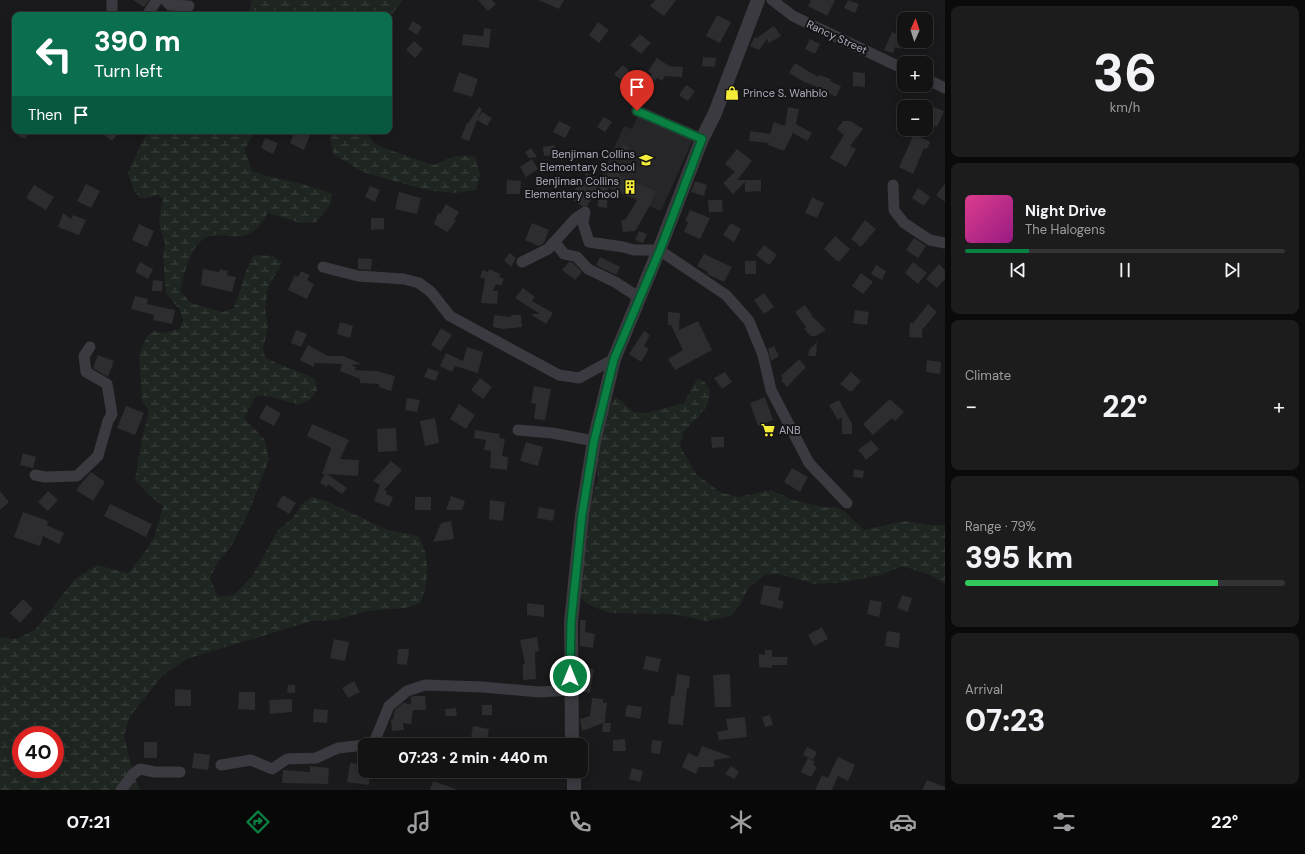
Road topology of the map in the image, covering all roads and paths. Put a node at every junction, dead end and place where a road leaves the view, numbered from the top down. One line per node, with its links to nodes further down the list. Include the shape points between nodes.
1 (112, 0): 7 (street)
2 (157, 0): 8 (street)
3 (165, 0): 6 (street, via 170,5)
4 (758, 0): 13 (street, via 716,113)
5 (772, 0): 9 (street, Rancy Street, via 793,16)
6 (188, 6)
7 (112, 12)
8 (150, 12)
9 (897, 66)
10 (933, 82): 11 (street)
11 (945, 88)
12 (637, 111): 13 (street)
13 (702, 139): 17 (street)
14 (893, 185): 16 (street, via 894,210 904,223 930,240)
15 (553, 243): 17 (street, via 585,212 583,223 590,242 634,250); 18 (street, via 548,249); 20 (street, via 558,244 564,254 577,258 588,269)
16 (945, 243)
17 (660, 250): 20 (street); 26 (street, via 726,295 749,321 763,355 771,390 809,463)
18 (522, 262)
19 (324, 267): 22 (street, via 358,276 404,279 419,283 431,292 450,316 559,375 579,378)
20 (640, 298): 22 (street)
21 (90, 347): 25 (street, via 84,356 86,372 107,384 112,414 98,456 77,476)
22 (614, 359): 24 (street)
23 (518, 430): 24 (street)
24 (594, 441): 27 (street, via 582,515 571,615)
25 (35, 476)
26 (847, 503)
27 (570, 690): 28 (street, via 540,692 425,685 407,691 389,706); 29 (street)
28 (376, 738)
29 (572, 738)
30 (358, 746): 31 (street, via 338,748 316,758 287,759 272,769 251,760)
31 (221, 765)
32 (180, 772): 34 (street, via 140,769)
33 (574, 778): 35 (street)
34 (121, 790)
35 (574, 790)

